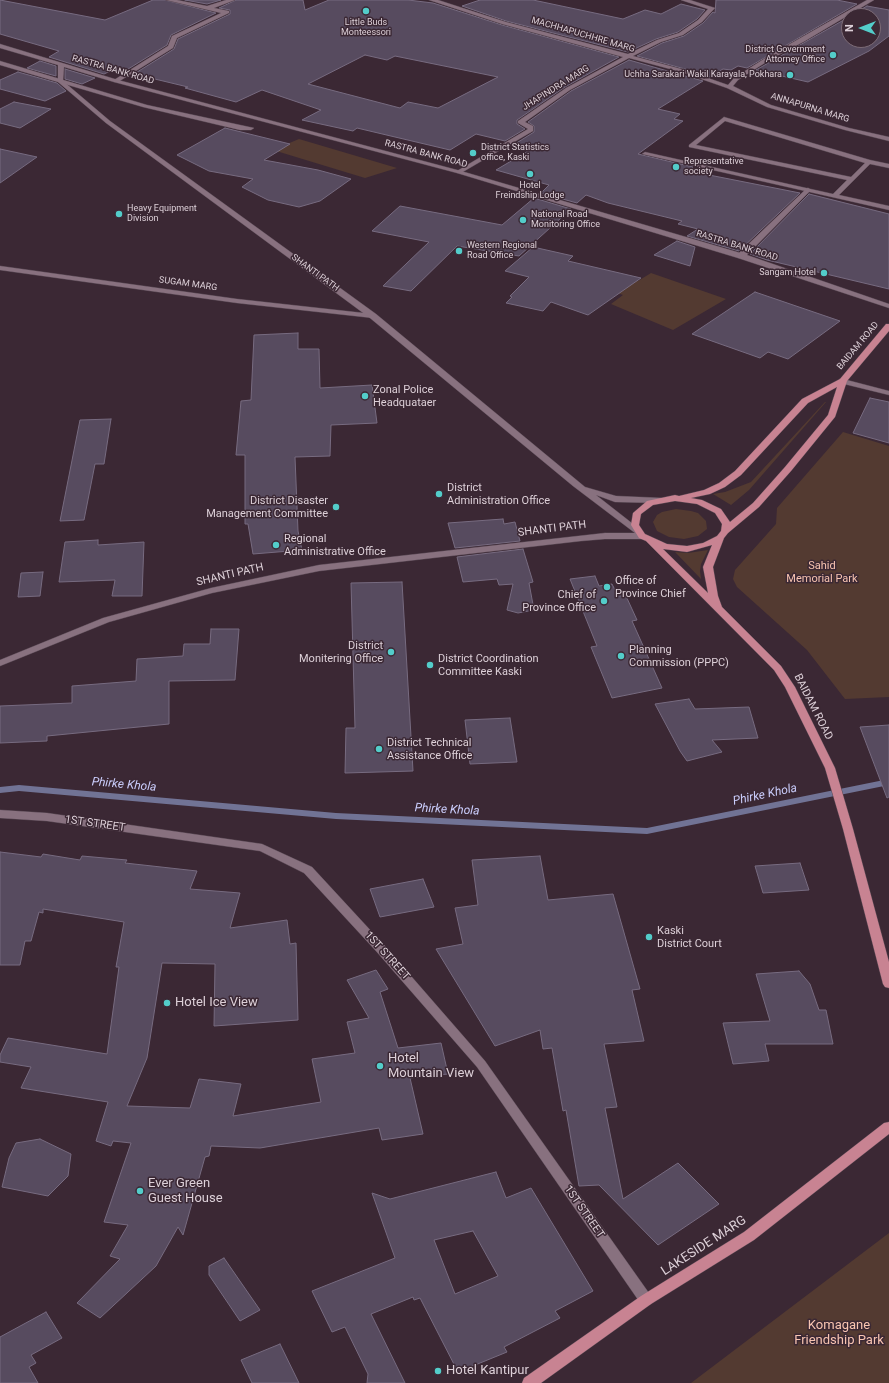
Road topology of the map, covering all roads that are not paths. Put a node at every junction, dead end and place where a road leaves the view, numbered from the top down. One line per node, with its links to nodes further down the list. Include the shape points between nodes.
1 (169, 0): 6 (street)
2 (232, 0): 6 (street)
3 (432, 0): 8 (street, MACHHAPUCHHRE MARG)
4 (684, 0): 8 (street, via 712,8 700,21 681,34 659,41)
5 (871, 0): 13 (street, via 769,58 736,79)
6 (207, 8): 12 (street, via 227,12 174,37 171,47)
7 (0, 46): 10 (street, RASTRA BANK ROAD)
8 (627, 57): 13 (street, MACHHAPUCHHRE MARG); 19 (street, JHAPINDRA MARG, via 568,89 520,122 531,127 531,130)
9 (0, 63): 11 (street)
10 (61, 65): 11 (street); 12 (street, RASTRA BANK ROAD)
11 (60, 81): 14 (street, via 145,106 240,128); 27 (street, SHANTI PATH, via 108,122)
12 (116, 81): 19 (street, RASTRA BANK ROAD)
13 (729, 87): 15 (street, ANNAPURNA MARG, via 769,106)
14 (251, 128)
15 (889, 139)
16 (644, 154): 21 (street)
17 (869, 162): 18 (street); 20 (street); 20 (street, via 724,119 691,146)
18 (889, 166)
19 (459, 172): 24 (street, RASTRA BANK ROAD)
20 (852, 179): 22 (street)
21 (808, 190): 22 (street); 24 (street)
22 (834, 196): 23 (street)
23 (889, 208)
24 (741, 256): 26 (street, RASTRA BANK ROAD)
25 (0, 268): 27 (street, SUGAM MARG, via 230,300)
26 (889, 306)
27 (373, 316): 31 (street, SHANTI PATH)
28 (889, 326): 29 (main road, BAIDAM ROAD)
29 (843, 381): 30 (street); 32 (main road, BAIDAM ROAD, via 805,401 738,473 722,485 707,492); 34 (main road, BAIDAM ROAD, via 832,415 756,505)
30 (889, 393)
31 (576, 484): 33 (street, SHANTI PATH, via 615,499); 35 (street, SHANTI PATH)
32 (675, 498): 33 (main road, BAIDAM ROAD); 34 (main road, BAIDAM ROAD, via 699,502 714,508 726,524)
33 (659, 500): 35 (main road, BAIDAM ROAD, via 637,513 635,525)
34 (723, 534): 35 (main road, BAIDAM ROAD, via 706,545 687,549 666,547); 36 (main road, BAIDAM ROAD, via 708,567 713,596)
35 (643, 535): 36 (main road, BAIDAM ROAD); 37 (street, SHANTI PATH, via 581,538 319,568 211,591 106,620)
36 (724, 616): 39 (main road, BAIDAM ROAD, via 778,668 830,768)
37 (0, 663)
38 (0, 814): 41 (street, 1ST STREET, via 47,817 262,848 308,870 481,1064)
39 (889, 984)
40 (889, 1126): 41 (main road, LAKESIDE MARG, via 749,1236)
41 (646, 1300): 42 (main road, LAKESIDE MARG)
42 (529, 1383)

